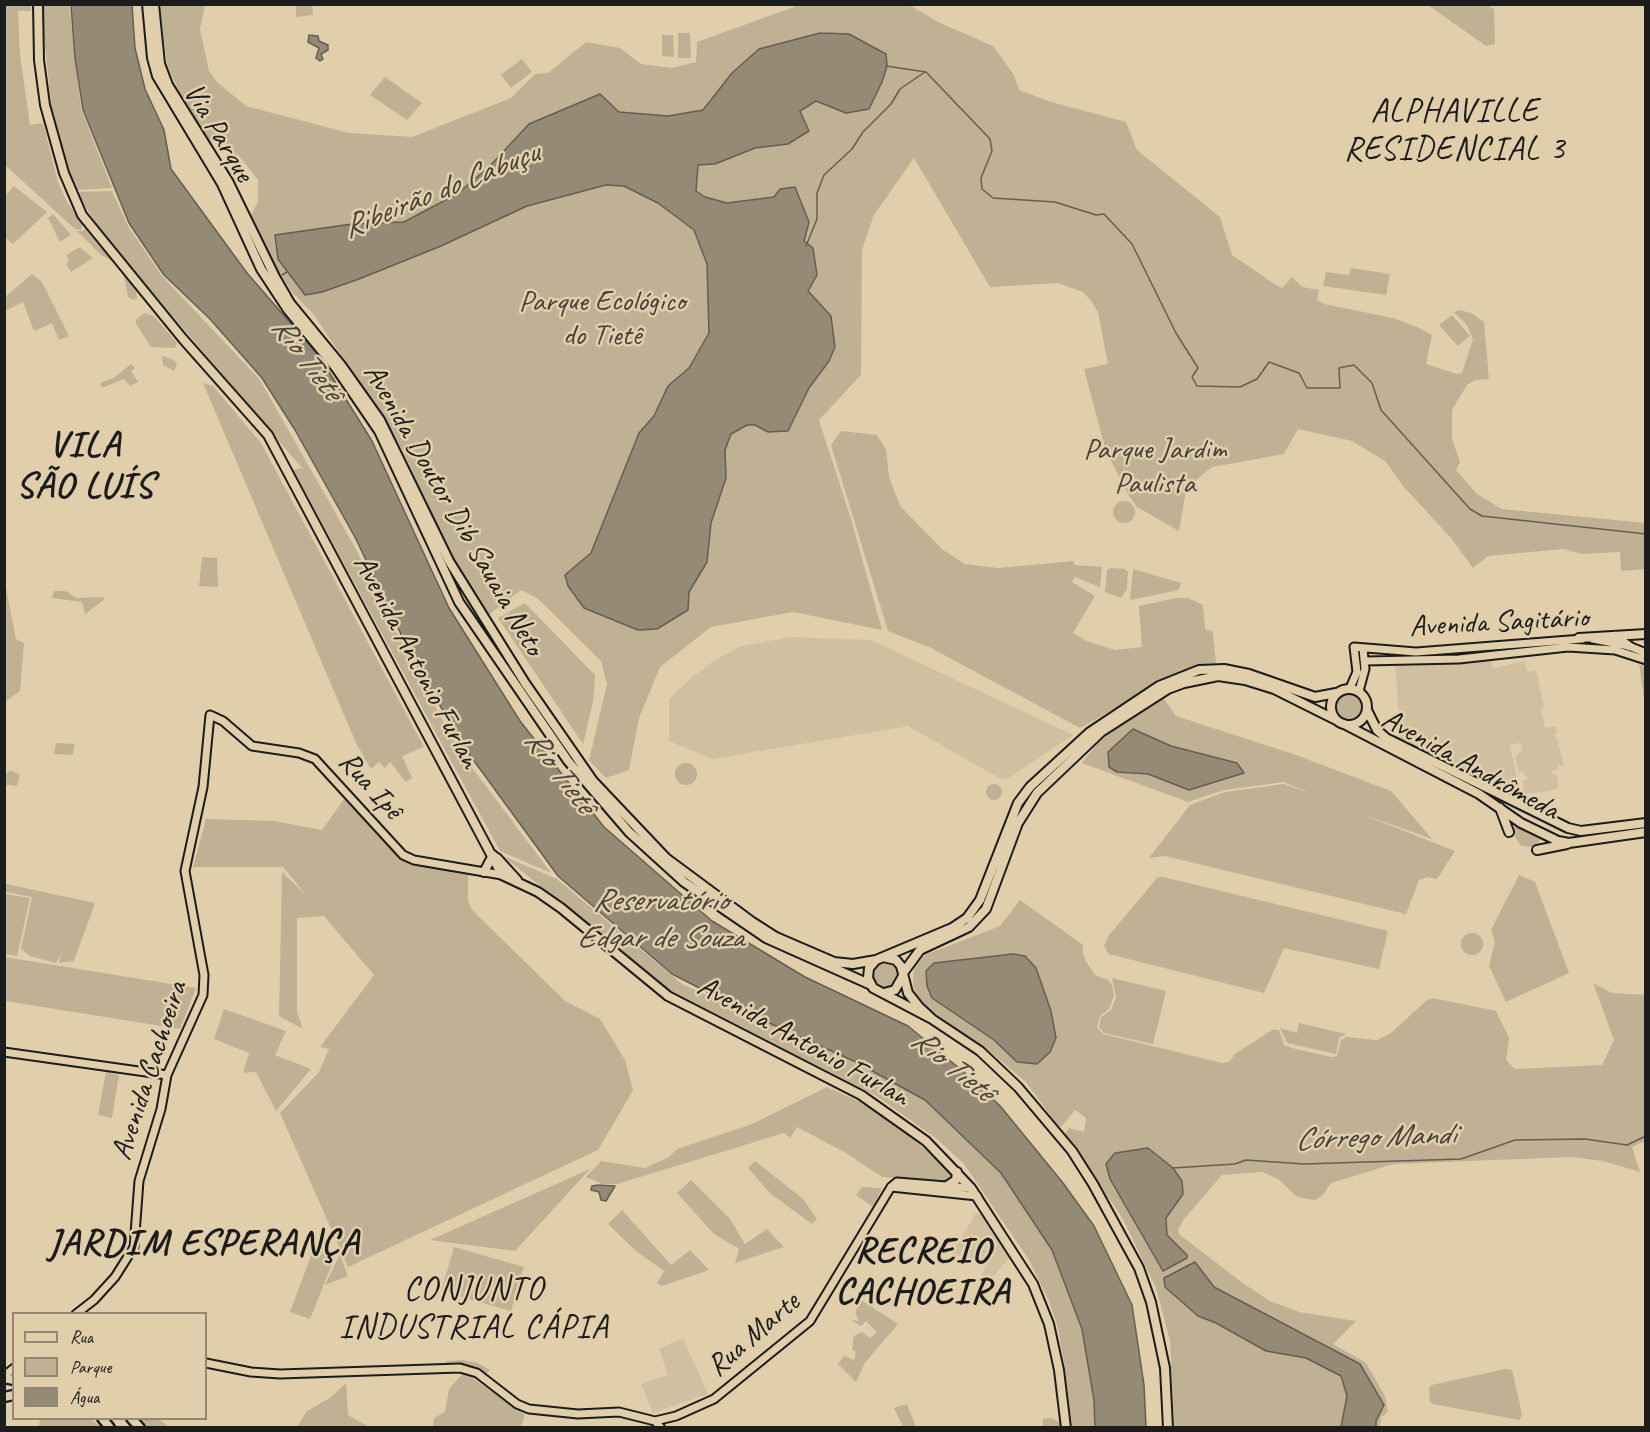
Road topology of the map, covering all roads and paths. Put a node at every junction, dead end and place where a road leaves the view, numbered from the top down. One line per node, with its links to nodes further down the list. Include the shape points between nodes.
1 (38, 4): 29 (main road, Avenida Antonio Furlan, via 45,105 64,173 82,215 169,323 268,435)
2 (147, 4): 4 (main road, Via Parque, via 157,76 222,184)
3 (154, 4): 4 (main road, Via Parque, via 163,74 231,186)
4 (272, 279): 5 (main road, Avenida Doutor Dib Sauaia Neto, via 342,365 384,426 443,551); 6 (main road, Avenida Doutor Dib Sauaia Neto, via 288,310 342,376 379,430)
5 (471, 594): 6 (main road); 7 (main road, Avenida Doutor Dib Sauaia Neto)
6 (459, 602): 8 (main road, Avenida Doutor Dib Sauaia Neto)
7 (487, 622): 8 (main road, via 483,628); 35 (main road, Avenida Doutor Dib Sauaia Neto, via 593,781 666,858 776,937 834,962 853,964)
8 (476, 627): 37 (main road, Avenida Doutor Dib Sauaia Neto, via 580,777 659,861 766,938)
9 (1646, 634): 10 (main road)
10 (1614, 636): 11 (main road); 13 (main road)
11 (1579, 638): 12 (street, Avenida Sagitário); 13 (street, Avenida Sagitário)
12 (1568, 644): 14 (street, Avenida Sagitário, via 1416,652); 16 (street, Avenida Sagitário, via 1615,650); 17 (street, Avenida Sagitário, via 1459,659)
13 (1629, 646): 15 (street, Avenida Sagitário)
14 (1363, 649): 17 (street); 18 (street, Avenida Sagitário, via 1354,647 1357,672)
15 (1646, 653)
16 (1646, 660)
17 (1365, 661): 19 (street)
18 (1350, 688): 19 (main road); 20 (main road)
19 (1359, 691): 21 (main road)
20 (1336, 693): 23 (main road, via 1330,710); 35 (main road, via 1315,698 1267,678 1224,669 1187,673 1159,686 1090,732 1030,787 1011,818 985,889 967,918)
21 (1367, 710): 23 (main road, via 1358,723); 25 (main road, Avenida Andrômeda, via 1386,738 1568,828 1581,831)
22 (210, 715): 32 (street, Rua Ipê, via 224,721 252,746 315,759 403,855); 41 (street, Avenida Cachoeira, via 203,787 185,871 204,986)
23 (1340, 722): 24 (main road, Avenida Andrômeda); 36 (main road, Avenida Andrômeda, via 1274,689 1245,680 1218,676 1168,689 1101,732 1037,793 1018,823 986,909 969,927 920,950)
24 (1499, 806): 26 (main road); 28 (main road, Avenida Andrômeda, via 1540,832)
25 (1646, 823)
26 (1509, 832)
27 (1646, 832): 28 (main road, Avenida Andrômeda)
28 (1569, 843): 30 (main road)
29 (486, 846): 31 (main road, Avenida Antonio Furlan); 34 (main road)
30 (1537, 850)
31 (493, 855): 32 (main road); 33 (main road, Avenida Antonio Furlan)
32 (484, 872): 33 (street, Rua Ipê)
33 (502, 875): 34 (main road, Avenida Antonio Furlan)
34 (521, 883): 42 (main road, Avenida Antonio Furlan, via 561,908 668,996 861,1095 926,1141)
35 (879, 958): 36 (main road, via 896,960); 37 (main road, via 867,973)
36 (903, 974): 38 (main road, via 899,986); 39 (main road, via 913,1000)
37 (869, 984): 38 (main road)
38 (884, 993): 39 (main road)
39 (932, 1019): 55 (main road, via 980,1051 1018,1087 1072,1151 1117,1224 1139,1268 1157,1325 1165,1368)
40 (4, 1052): 41 (street)
41 (168, 1076): 48 (street, Avenida Cachoeira, via 139,1180 134,1247 115,1277)
42 (957, 1172): 43 (main road, via 956,1180); 45 (main road, Avenida Antonio Furlan)
43 (947, 1186): 44 (street, via 897,1182); 46 (street)
44 (891, 1187): 46 (street); 52 (street, Rua Marte, via 810,1322 714,1399)
45 (971, 1188): 46 (street); 47 (main road, Avenida Antonio Furlan)
46 (958, 1191): 47 (street)
47 (977, 1196): 54 (main road, Avenida Antonio Furlan, via 1023,1265 1041,1302 1059,1370)
48 (85, 1308): 49 (street, Avenida Cachoeira); 50 (street)
49 (79, 1312)
50 (90, 1312)
51 (207, 1363): 52 (street, via 280,1374 460,1368 477,1373 529,1409 578,1414 620,1412)
52 (655, 1421): 53 (street)
53 (661, 1428)
54 (1066, 1428)
55 (1168, 1428)

